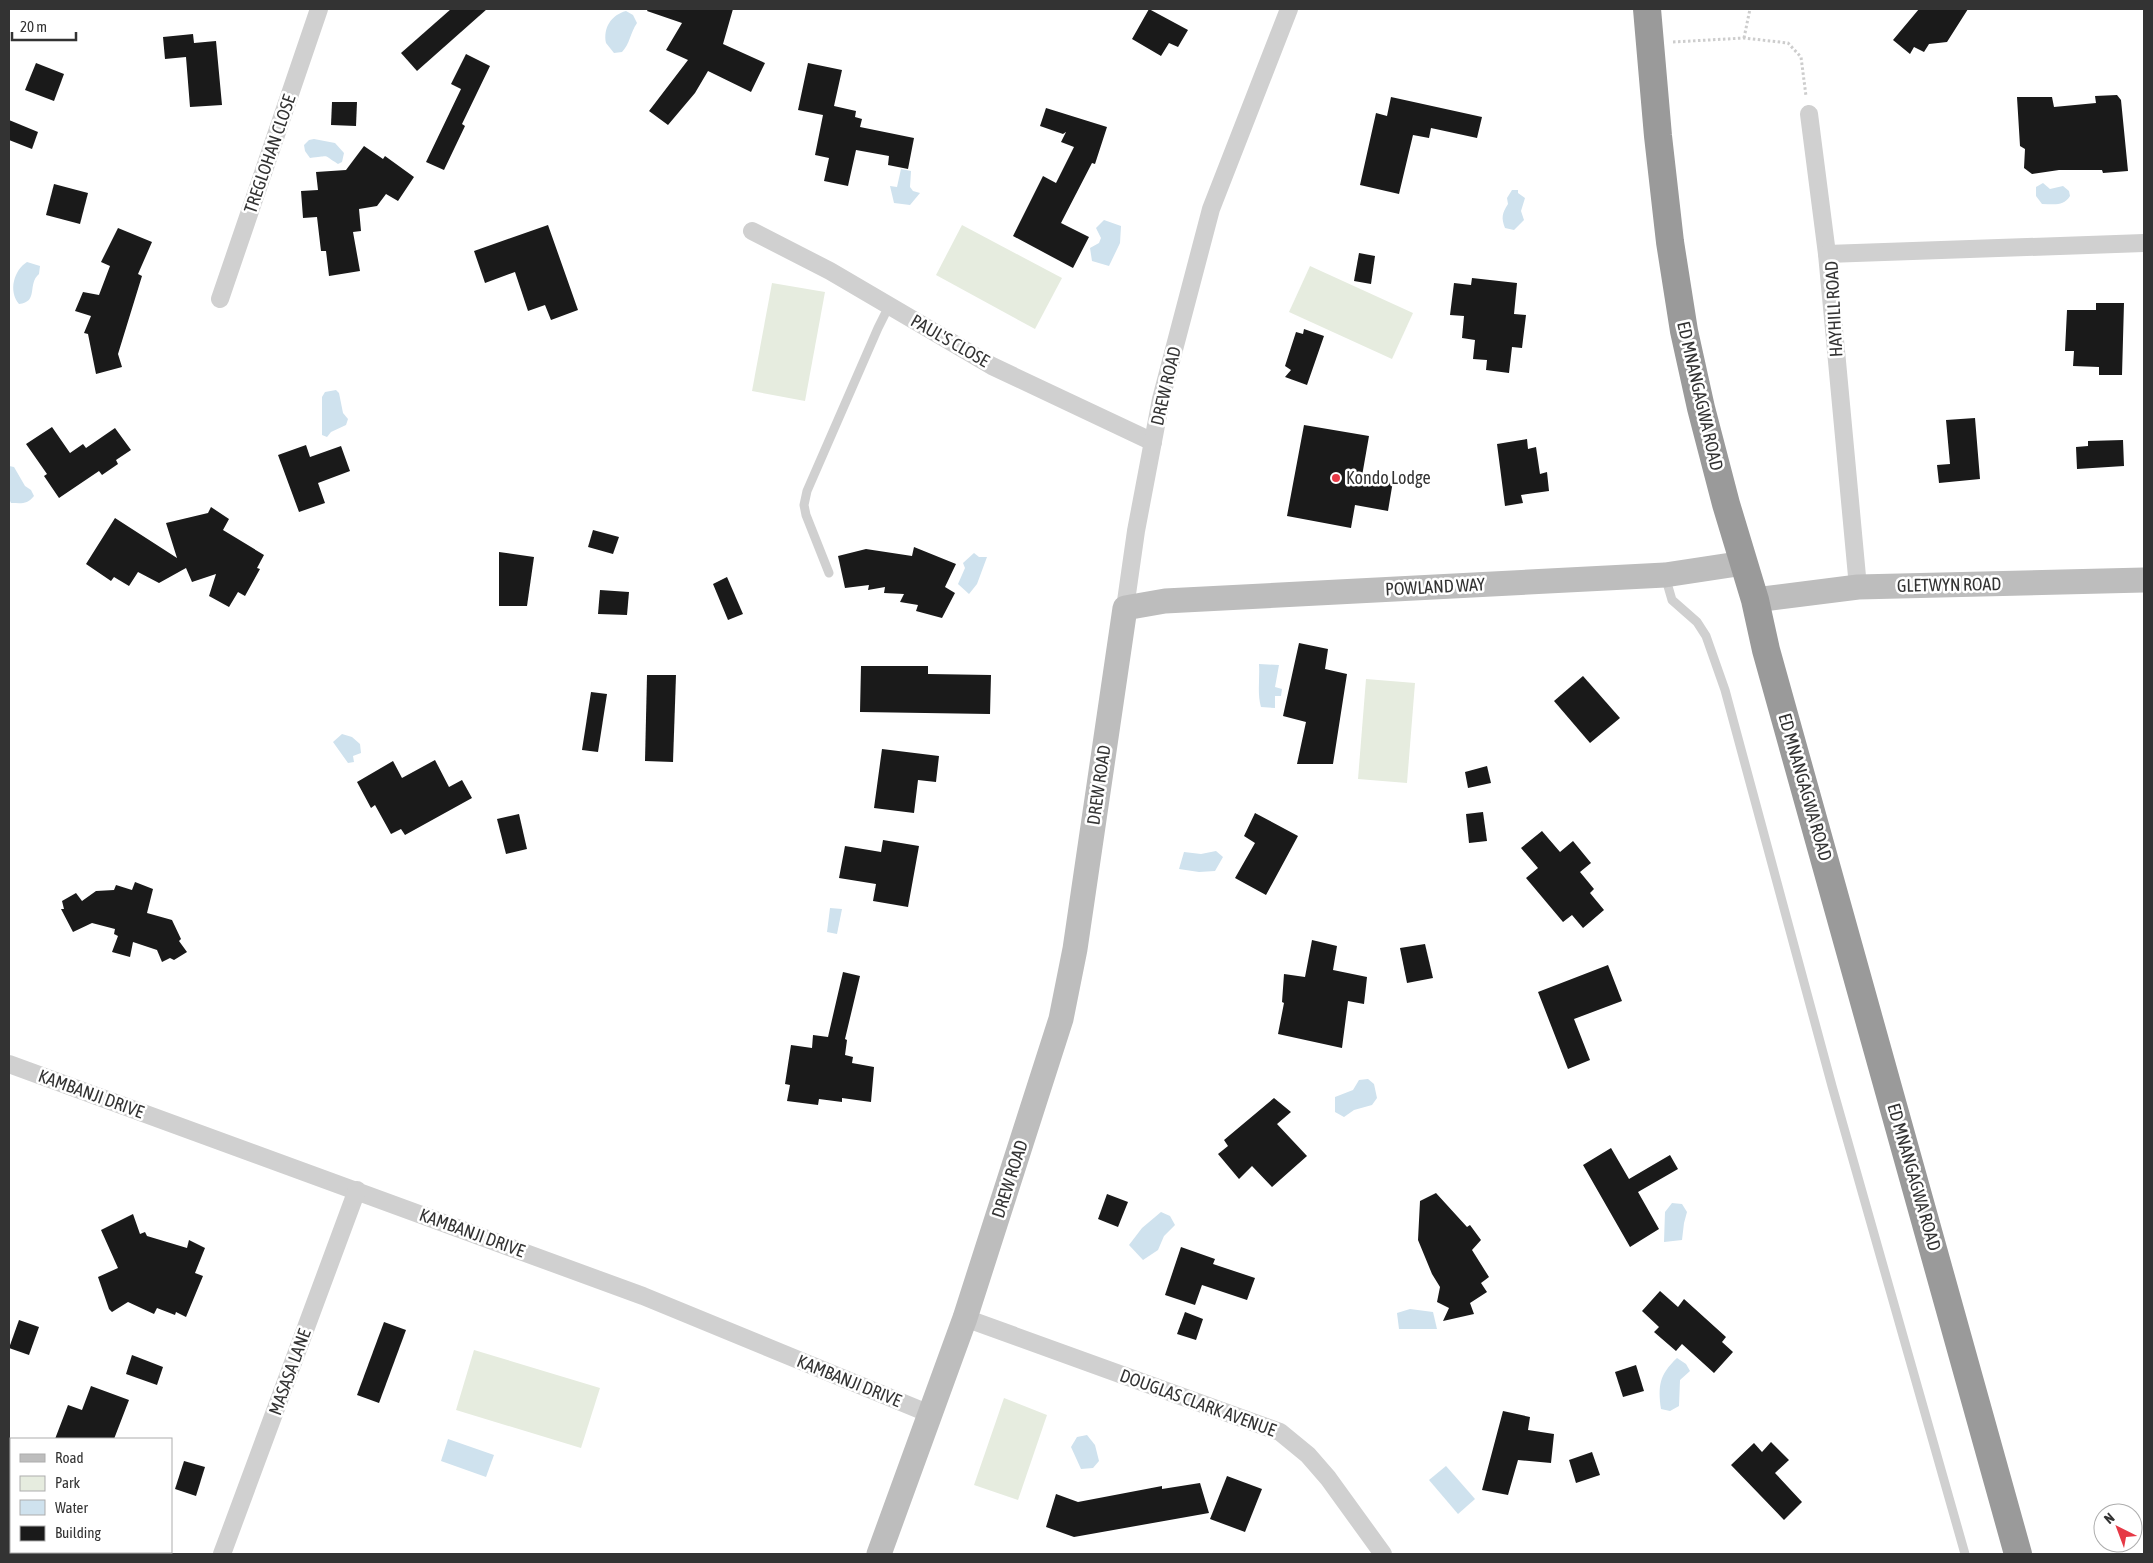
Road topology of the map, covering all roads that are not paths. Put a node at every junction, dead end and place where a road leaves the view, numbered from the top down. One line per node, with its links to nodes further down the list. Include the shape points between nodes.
1 (320, 9): 8 (street, TREGLOHAN CLOSE)
2 (1647, 9): 11 (highway, ED MNANGAGWA ROAD, via 1670,242 1684,331 1723,494)
3 (1286, 10): 10 (street, DREW ROAD, via 1211,209)
4 (1809, 114): 7 (street)
5 (752, 231): 9 (street, PAUL'S CLOSE)
6 (2144, 243): 7 (street, HAYHILL ROAD)
7 (1827, 254): 15 (street, HAYHILL ROAD)
8 (220, 299)
9 (889, 306): 10 (street, PAUL'S CLOSE, via 992,366); 12 (lane, via 806,490 806,515)
10 (1153, 442): 17 (street, DREW ROAD)
11 (1744, 564): 13 (street, POWLAND WAY); 16 (highway, ED MNANGAGWA ROAD)
12 (830, 573)
13 (1665, 575): 17 (street, POWLAND WAY, via 1165,601); 25 (lane, via 1672,600 1697,622 1706,636 1726,690 1829,1076)
14 (2144, 580): 15 (street, GLETWYN ROAD)
15 (1858, 587): 16 (street, GLETWYN ROAD)
16 (1756, 600): 26 (highway, ED MNANGAGWA ROAD, via 1766,650)
17 (1125, 608): 20 (street, DREW ROAD, via 1075,949 1061,1020)
18 (9, 1064): 19 (street, KAMBANJI DRIVE)
19 (357, 1190): 21 (street, KAMBANJI DRIVE, via 643,1296); 22 (street, MASASA LANE)
20 (965, 1318): 21 (street, DREW ROAD); 24 (street, DOUGLAS CLARK AVENUE, via 1280,1432 1308,1455 1328,1478)
21 (930, 1414): 23 (street, DREW ROAD)
22 (222, 1554)
23 (879, 1554)
24 (1383, 1554)
25 (1965, 1554)
26 (2018, 1554)

